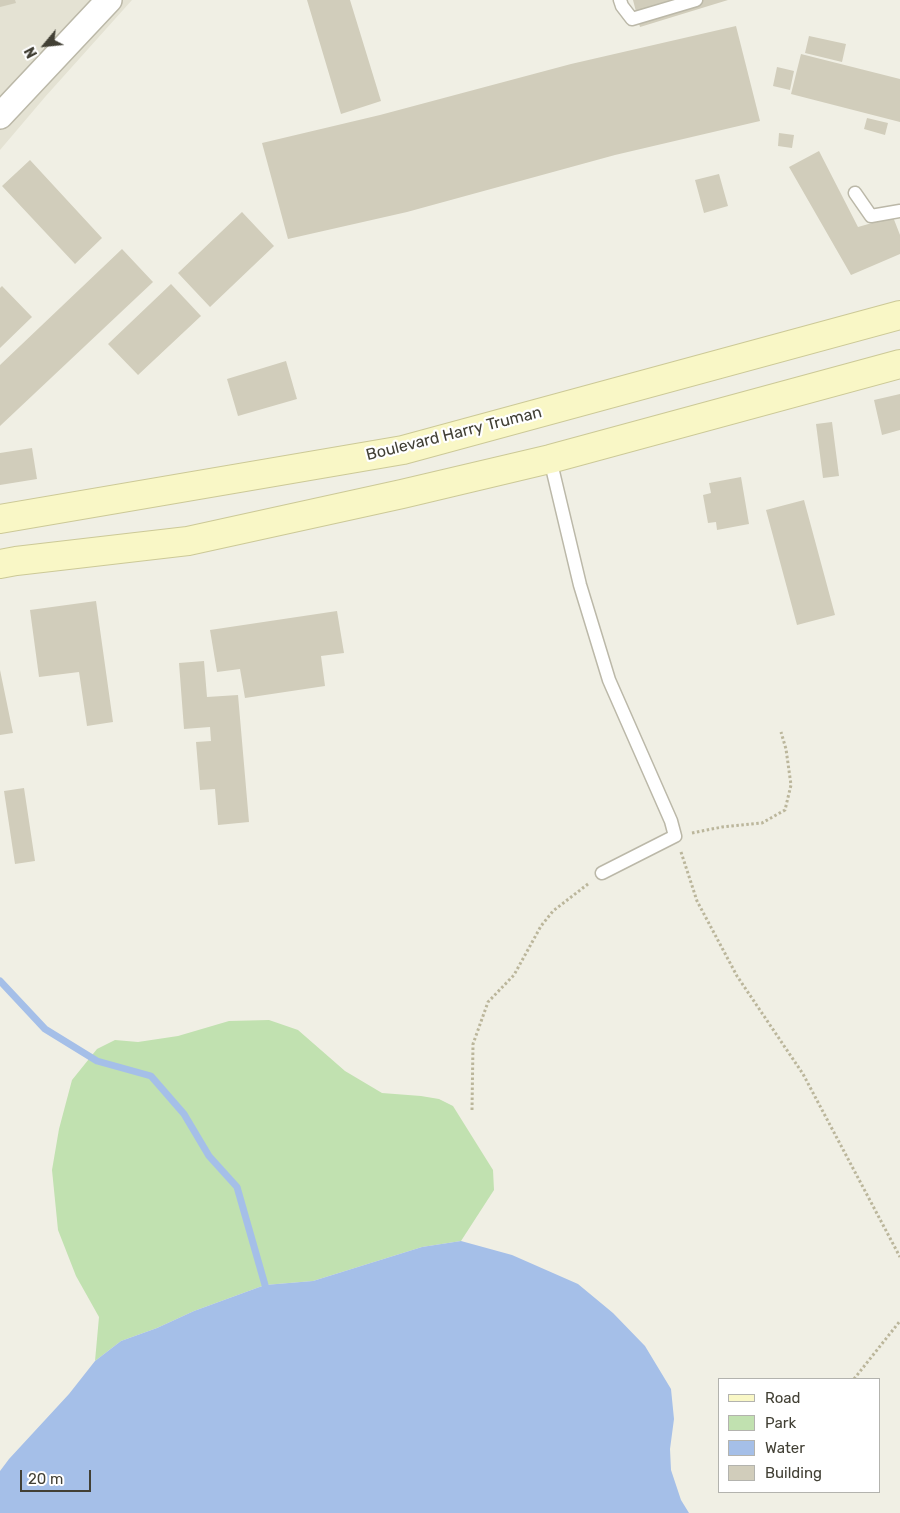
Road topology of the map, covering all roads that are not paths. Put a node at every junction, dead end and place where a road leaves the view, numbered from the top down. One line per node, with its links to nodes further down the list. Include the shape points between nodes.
1 (109, 0): 4 (street)
2 (620, 0): 3 (lane, via 632,19)
3 (696, 0)
4 (0, 116)
5 (855, 193): 6 (lane, via 871,216)
6 (900, 211)
7 (900, 315): 10 (main road, Boulevard Harry Truman, via 403,450)
8 (900, 364): 9 (main road)
9 (550, 459): 11 (main road, via 188,541); 12 (lane, via 580,585 609,680 676,836)
10 (0, 519)
11 (0, 564)
12 (602, 873)

